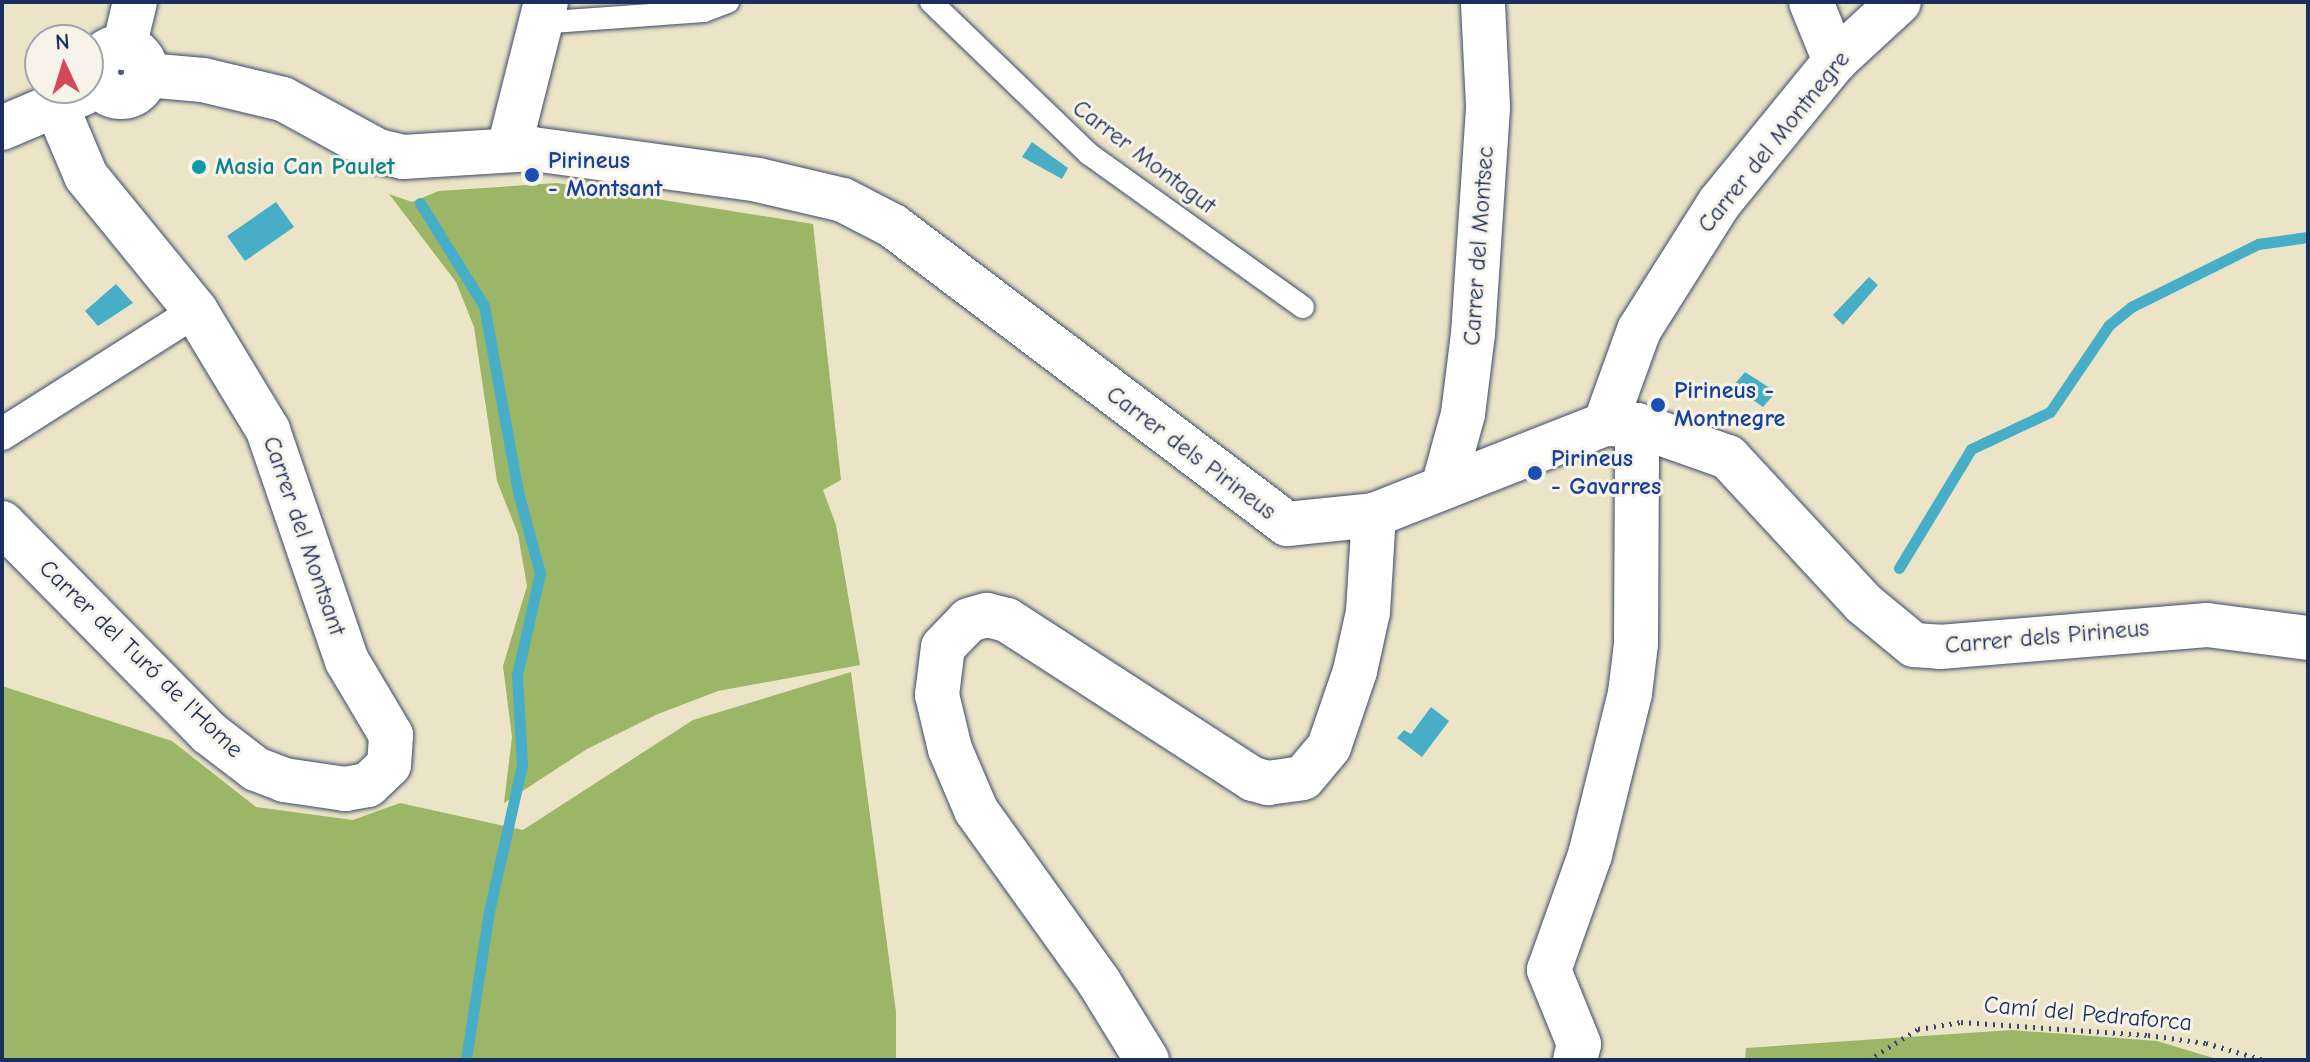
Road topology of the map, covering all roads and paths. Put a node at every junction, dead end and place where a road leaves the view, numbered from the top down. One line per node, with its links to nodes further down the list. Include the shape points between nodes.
1 (135, 2): 8 (street)
2 (728, 2): 7 (lane, via 704,11)
3 (931, 2): 13 (lane, Carrer Montagut, via 1089,154)
4 (1483, 2): 17 (street, Carrer del Montsec, via 1488,106 1473,334 1463,414)
5 (1811, 2): 9 (street)
6 (1899, 2): 9 (street, Carrer del Montnegre)
7 (542, 12): 12 (street)
8 (135, 61): 10 (street, via 102,56 96,73 100,85); 12 (street, Carrer dels Pirineus, via 283,99 378,151 403,157)
9 (1835, 61): 15 (street, Carrer del Montnegre, via 1720,202 1655,304 1621,370)
10 (56, 105): 11 (street); 14 (street, Carrer del Montsant, via 86,176)
11 (2, 128)
12 (509, 148): 18 (street, Carrer dels Pirineus, via 758,180 873,212 1268,514 1287,524 1308,526)
13 (1303, 307)
14 (196, 311): 16 (street); 21 (street, Carrer del Montsant, via 268,430 347,661 391,735 393,752)
15 (1621, 425): 17 (street, Carrer dels Pirineus); 20 (street, Carrer dels Pirineus, via 1728,457 1863,603 1914,645 2207,625); 23 (street, Carrer del Montnegre, via 1636,644 1630,693 1590,855 1549,970 1579,1044)
16 (2, 434)
17 (1443, 487): 18 (street, Carrer dels Pirineus)
18 (1374, 515): 22 (street, via 1368,612 1355,671 1329,747 1303,778 1268,783 1253,779 1007,620 987,615 969,620 943,647 937,695 950,749 976,810 1099,982)
19 (2, 523): 21 (street, Carrer del Turó de l'Home, via 228,750 284,780 354,789)
20 (2308, 638)
21 (380, 776)
22 (1147, 1060)
23 (1575, 1060)
24 (1868, 1060): 25 (path, Camí del Pedraforca, via 1918,1029 1961,1022 2148,1035 2206,1043)
25 (2264, 1060)

